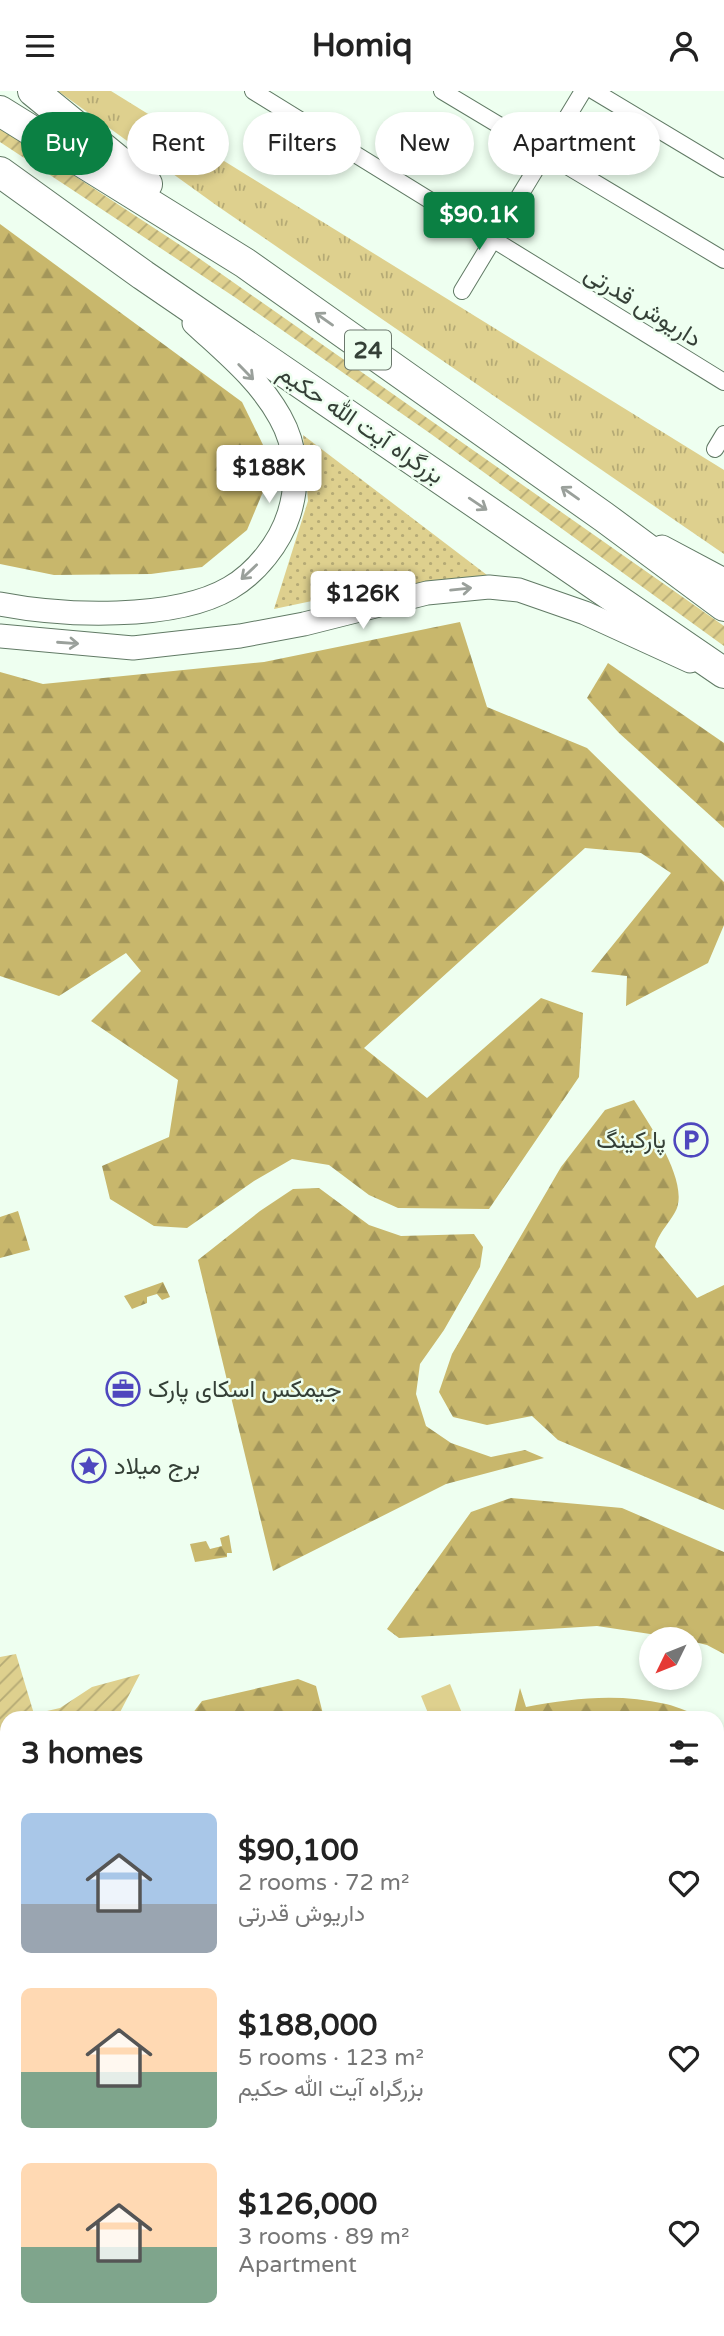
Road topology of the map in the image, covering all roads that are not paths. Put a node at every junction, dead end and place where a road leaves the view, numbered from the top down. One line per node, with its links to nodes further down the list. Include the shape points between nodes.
1 (33, 91): 16 (highway)
2 (253, 91): 14 (street, داریوش قدرتی)
3 (442, 91): 8 (street)
4 (583, 91): 7 (street)
5 (594, 91): 9 (street)
6 (0, 111): 16 (highway, 24)
7 (570, 112)
8 (488, 119)
9 (724, 169)
10 (0, 172): 17 (highway, بزرگراه آیت الله حکیم / 24)
11 (532, 175): 14 (street)
12 (582, 175): 15 (street)
13 (0, 192): 17 (highway)
14 (493, 239): 18 (street); 19 (street, داریوش قدرتی)
15 (724, 260)
16 (245, 263): 22 (highway, 24, one-way to 16)
17 (143, 275): 24 (main road, one-way to 24, via 251,376 281,418 295,465 295,495 287,521 253,569 231,588 205,599 114,613); 27 (highway, بزرگراه آیت الله حکیم / 24, one-way to 27)
18 (462, 291)
19 (724, 383)
20 (724, 434): 21 (street)
21 (715, 449)
22 (604, 517): 23 (main road); 25 (highway, 24)
23 (724, 580)
24 (0, 604)
25 (724, 606)
26 (0, 636): 27 (main road, one-way to 27, via 133,648 240,636 428,593 504,587 585,613)
27 (724, 674)

